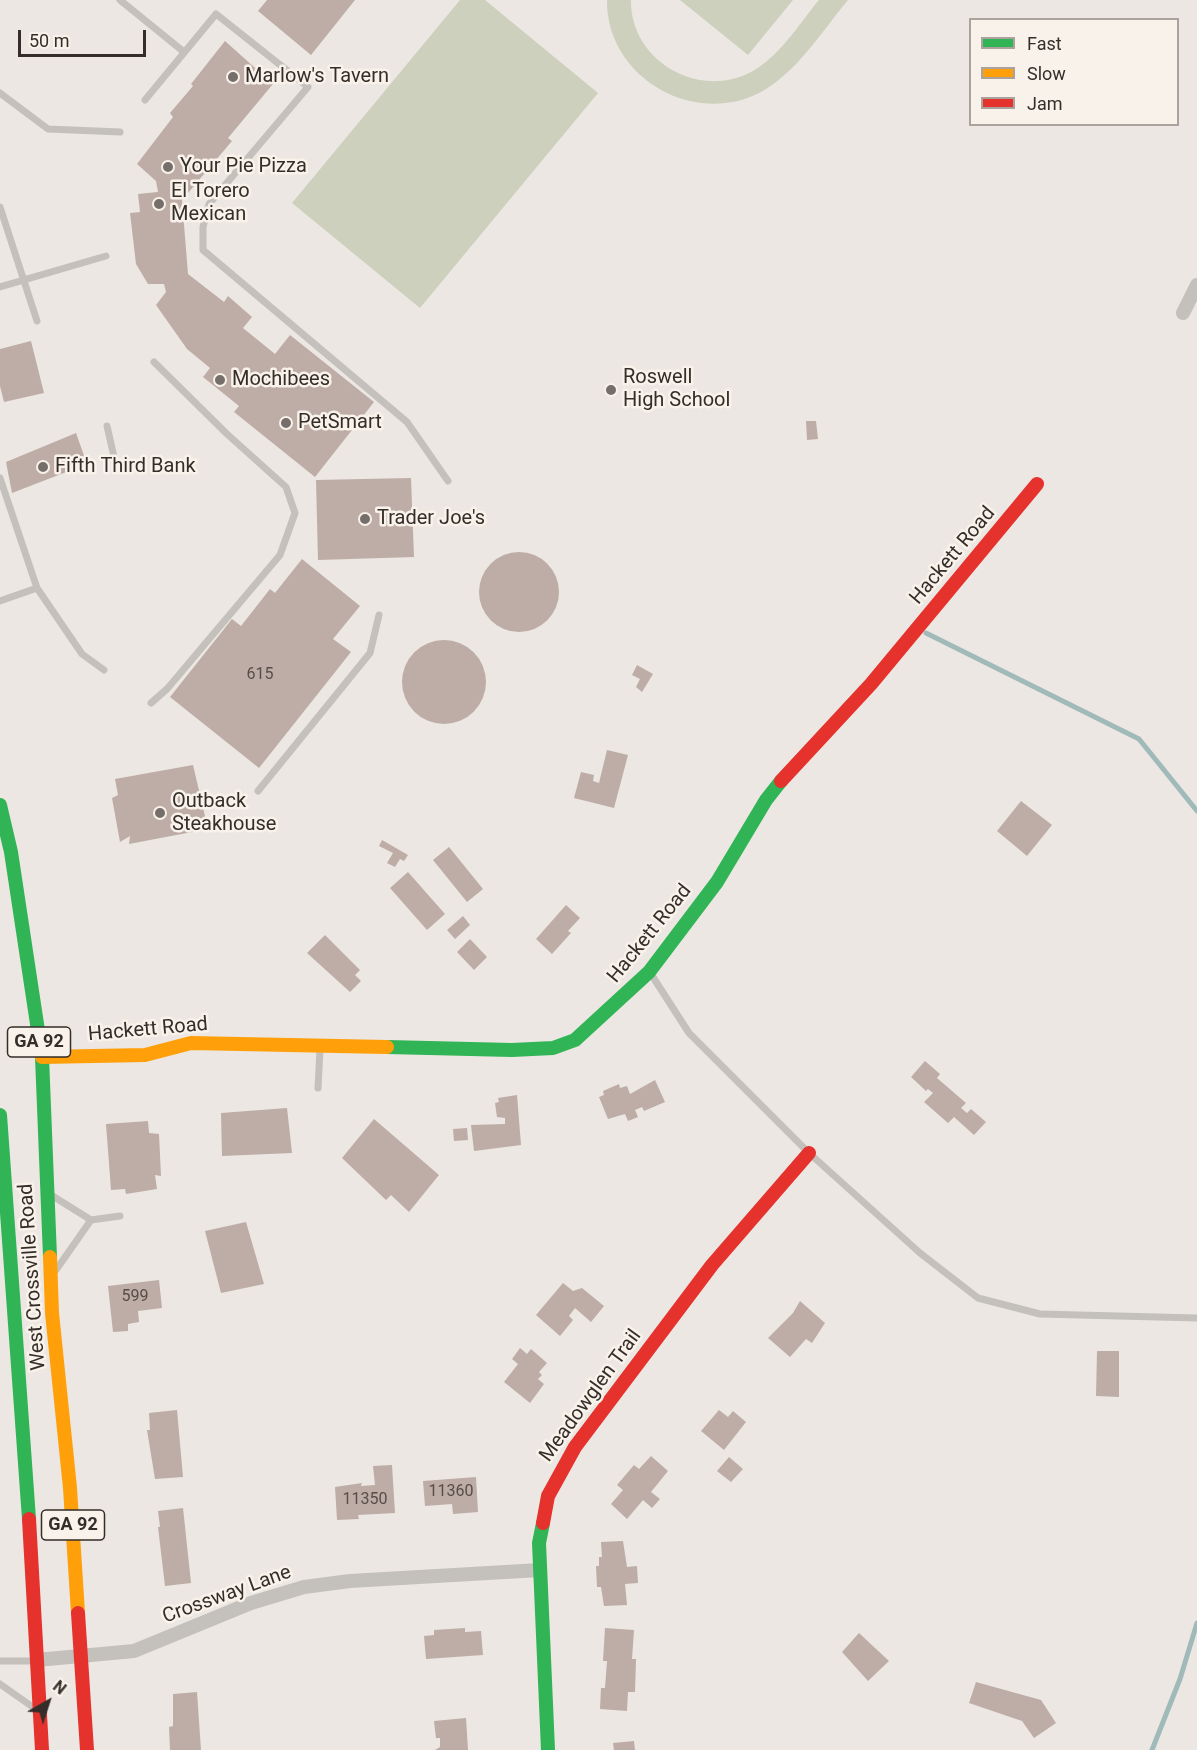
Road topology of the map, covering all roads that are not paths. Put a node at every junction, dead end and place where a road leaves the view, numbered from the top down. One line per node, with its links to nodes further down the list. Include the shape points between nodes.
1 (120, 0): 2 (lane)
2 (184, 52): 4 (lane); 17 (lane, via 216,14 308,87 209,204 203,250 407,422)
3 (0, 93): 5 (lane, via 48,129)
4 (145, 100)
5 (120, 132)
6 (0, 207): 8 (lane)
7 (106, 256): 8 (lane)
8 (22, 280): 10 (lane); 12 (lane)
9 (1197, 285): 11 (street)
10 (0, 287)
11 (1183, 313)
12 (37, 321)
13 (154, 362): 23 (lane, via 286,487 295,513 280,555)
14 (107, 426): 15 (lane)
15 (117, 470)
16 (0, 478): 19 (lane)
17 (448, 482)
18 (1037, 484): 26 (street, Hackett Road, via 871,684 789,770 766,800 717,882)
19 (37, 588): 20 (lane); 22 (lane, via 82,654)
20 (0, 601)
21 (379, 615): 24 (lane, via 370,653)
22 (104, 669)
23 (151, 703)
24 (258, 791)
25 (0, 805): 28 (street, West Crossville Road / GA 92, via 11,852)
26 (649, 972): 27 (street, Hackett Road, via 575,1040 559,1047); 31 (lane, via 689,1033)
27 (320, 1047): 28 (street, Hackett Road, via 191,1043 145,1055); 29 (lane)
28 (42, 1057): 32 (street, West Crossville Road / GA 92)
29 (318, 1088)
30 (0, 1115): 39 (street, West Crossville Road / GA 92)
31 (809, 1153): 36 (lane, via 920,1253 978,1298 1040,1314); 37 (street, Meadowglen Trail, via 712,1265 559,1472 542,1519)
32 (47, 1191): 34 (lane); 35 (street, West Crossville Road / GA 92)
33 (120, 1216): 34 (lane)
34 (91, 1220): 35 (lane)
35 (50, 1279): 38 (street, West Crossville Road / GA 92)
36 (1197, 1318)
37 (540, 1570): 38 (street, Crossway Lane, via 304,1587 251,1603 134,1651); 45 (street, Meadowglen Trail)
38 (81, 1658): 39 (street, Crossway Lane); 44 (street, West Crossville Road / GA 92)
39 (37, 1660): 40 (lane); 42 (street, West Crossville Road / GA 92)
40 (0, 1661)
41 (0, 1684): 42 (lane)
42 (40, 1712): 43 (street, West Crossville Road / GA 92)
43 (42, 1750)
44 (87, 1750)
45 (548, 1750)

